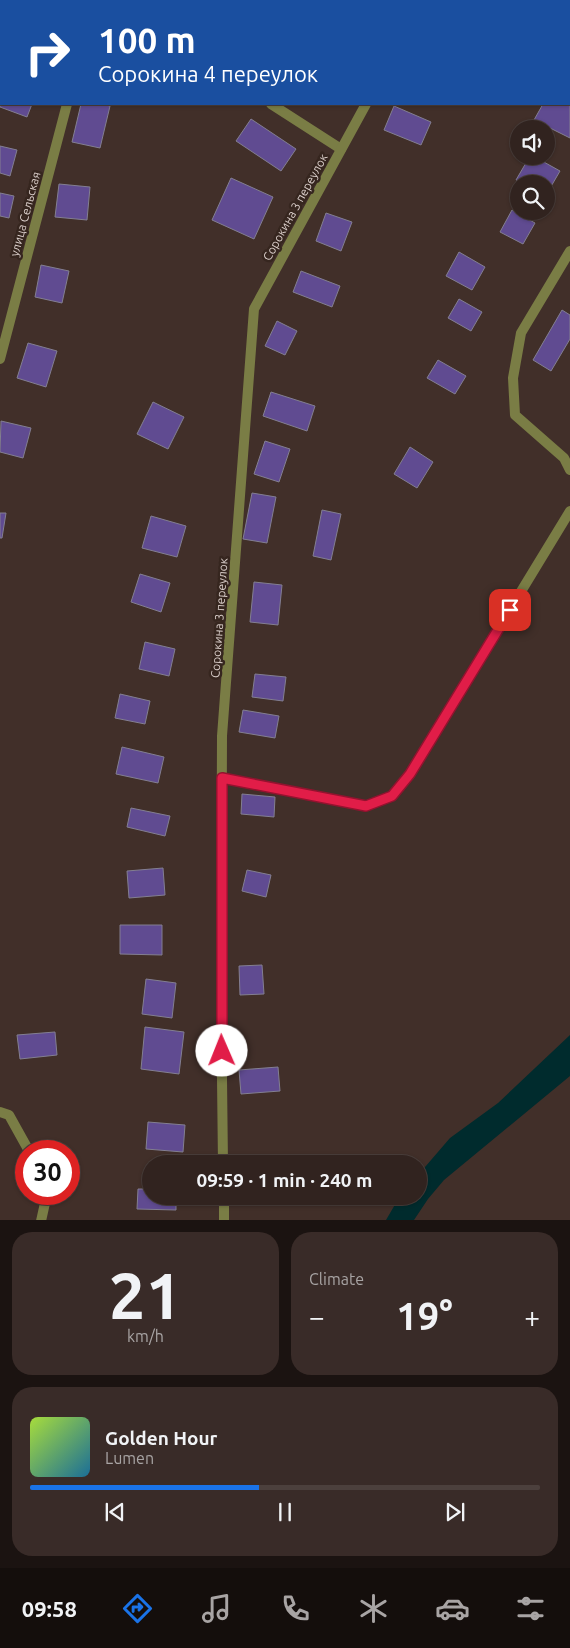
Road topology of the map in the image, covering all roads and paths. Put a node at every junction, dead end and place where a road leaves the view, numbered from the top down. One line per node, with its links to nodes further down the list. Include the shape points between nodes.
1 (67, 105): 6 (street, улица Сельская)
2 (273, 105): 4 (street)
3 (365, 105): 4 (street, Сорокина 3 переулок)
4 (341, 149): 9 (street, Сорокина 3 переулок, via 254,309 222,736)
5 (570, 251): 7 (street, via 521,333 513,378 515,415 564,458)
6 (0, 360)
7 (570, 470)
8 (570, 511): 9 (street, via 410,774 392,796 366,806)
9 (222, 778): 12 (street, Сорокина 3 переулок)
10 (0, 1112): 11 (street, via 9,1115)
11 (23, 1140)
12 (224, 1155)
13 (44, 1205): 15 (street)
14 (224, 1205): 16 (street)
15 (41, 1220)
16 (224, 1220)

